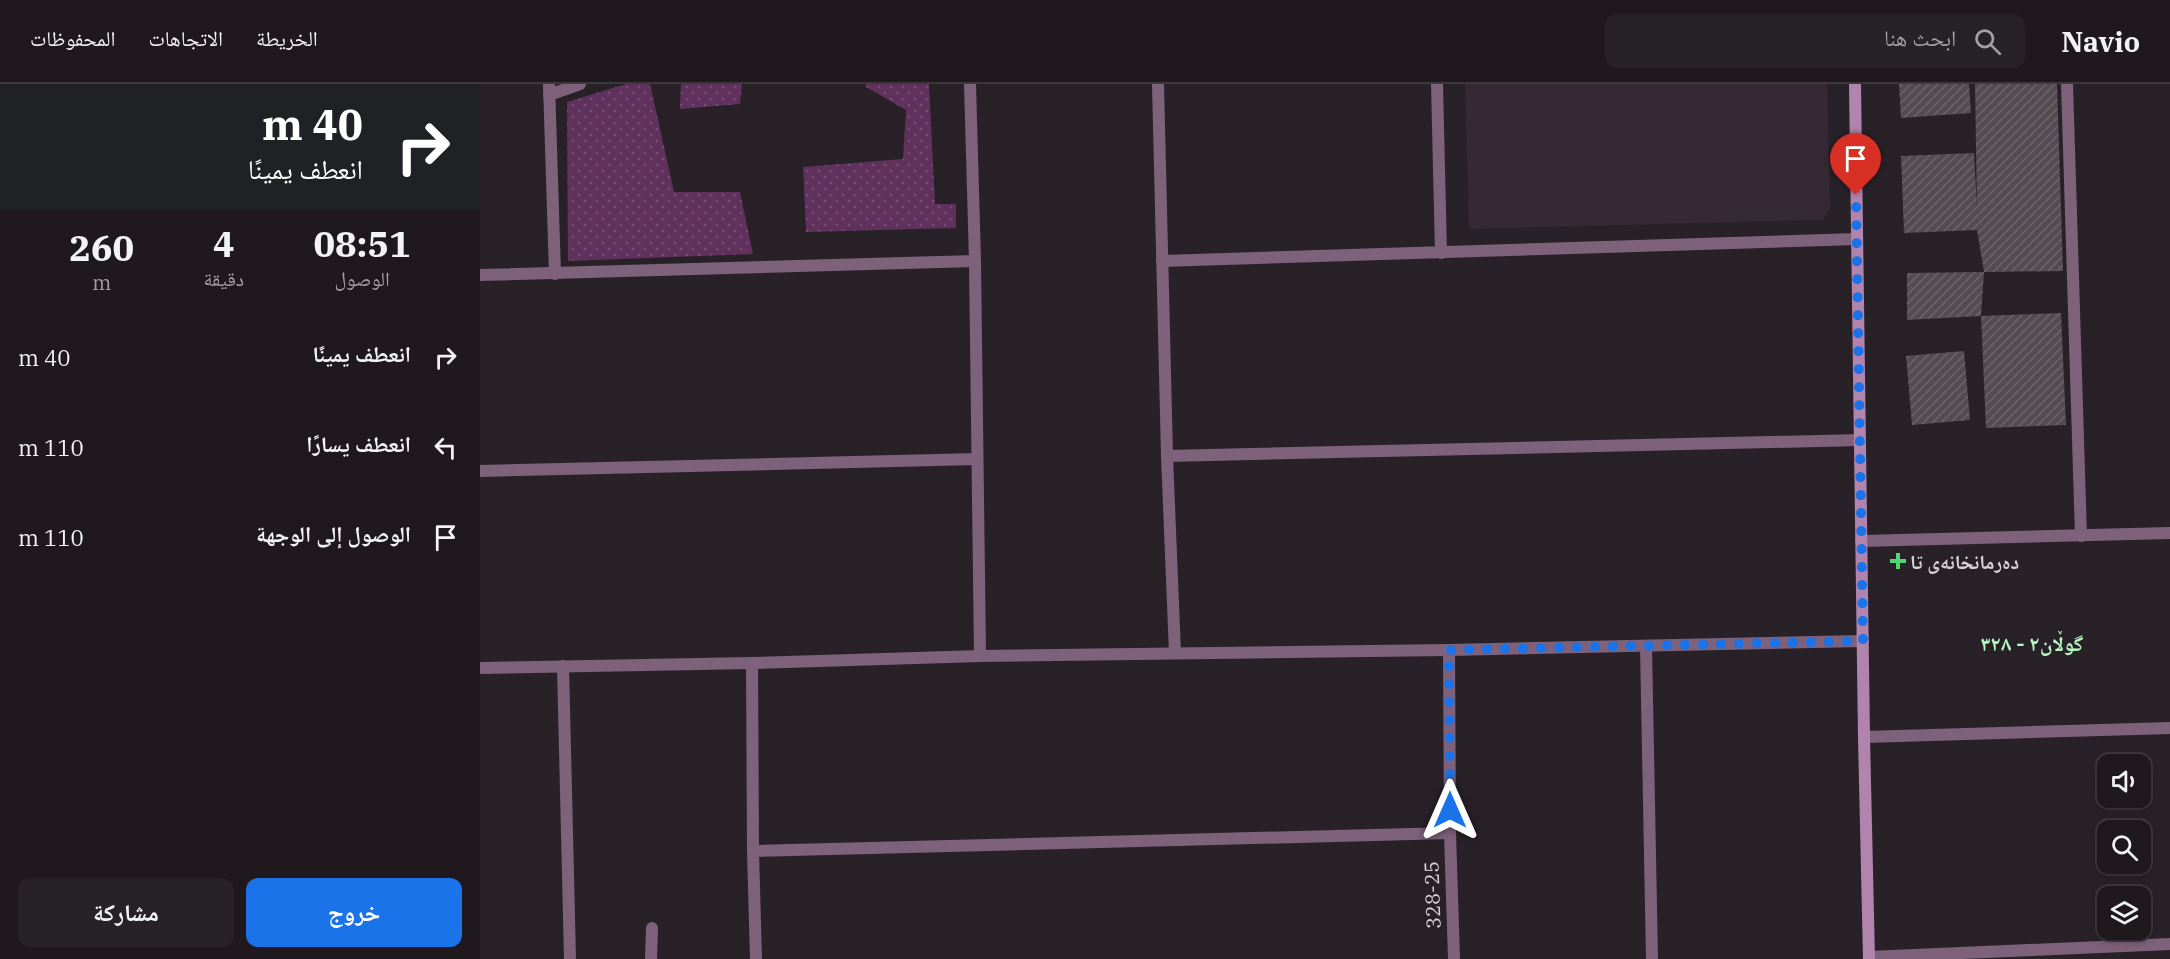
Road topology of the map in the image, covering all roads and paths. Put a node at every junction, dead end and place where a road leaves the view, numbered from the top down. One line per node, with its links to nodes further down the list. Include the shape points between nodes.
1 (580, 84): 7 (street)
2 (970, 84): 10 (street)
3 (1158, 84): 11 (street)
4 (1437, 84): 9 (street)
5 (1855, 84): 8 (street)
6 (2067, 84): 19 (street)
7 (549, 89): 12 (street)
8 (1857, 239): 9 (street); 14 (street)
9 (1441, 253): 11 (street)
10 (975, 261): 12 (street); 16 (street)
11 (1162, 261): 15 (street)
12 (555, 274): 13 (street)
13 (480, 275)
14 (1860, 440): 15 (street); 20 (street)
15 (1167, 456): 24 (street)
16 (977, 459): 17 (street); 25 (street)
17 (480, 471)
18 (2170, 533): 19 (street)
19 (2081, 536): 20 (street)
20 (1861, 541): 21 (street)
21 (1863, 641): 22 (street); 30 (street)
22 (1646, 646): 23 (street); 40 (street)
23 (1449, 650): 24 (street); 31 (street, 328-25)
24 (1175, 653): 25 (street)
25 (980, 656): 26 (street)
26 (752, 663): 27 (street); 32 (street)
27 (563, 666): 28 (street); 36 (street)
28 (480, 668)
29 (2170, 728): 30 (street)
30 (1864, 737): 35 (street)
31 (1450, 833): 32 (street); 39 (street, 328-25)
32 (753, 851): 38 (street)
33 (652, 928): 37 (street)
34 (2170, 944): 35 (street)
35 (1869, 958)
36 (570, 959)
37 (651, 959)
38 (756, 959)
39 (1454, 959)
40 (1652, 959)

